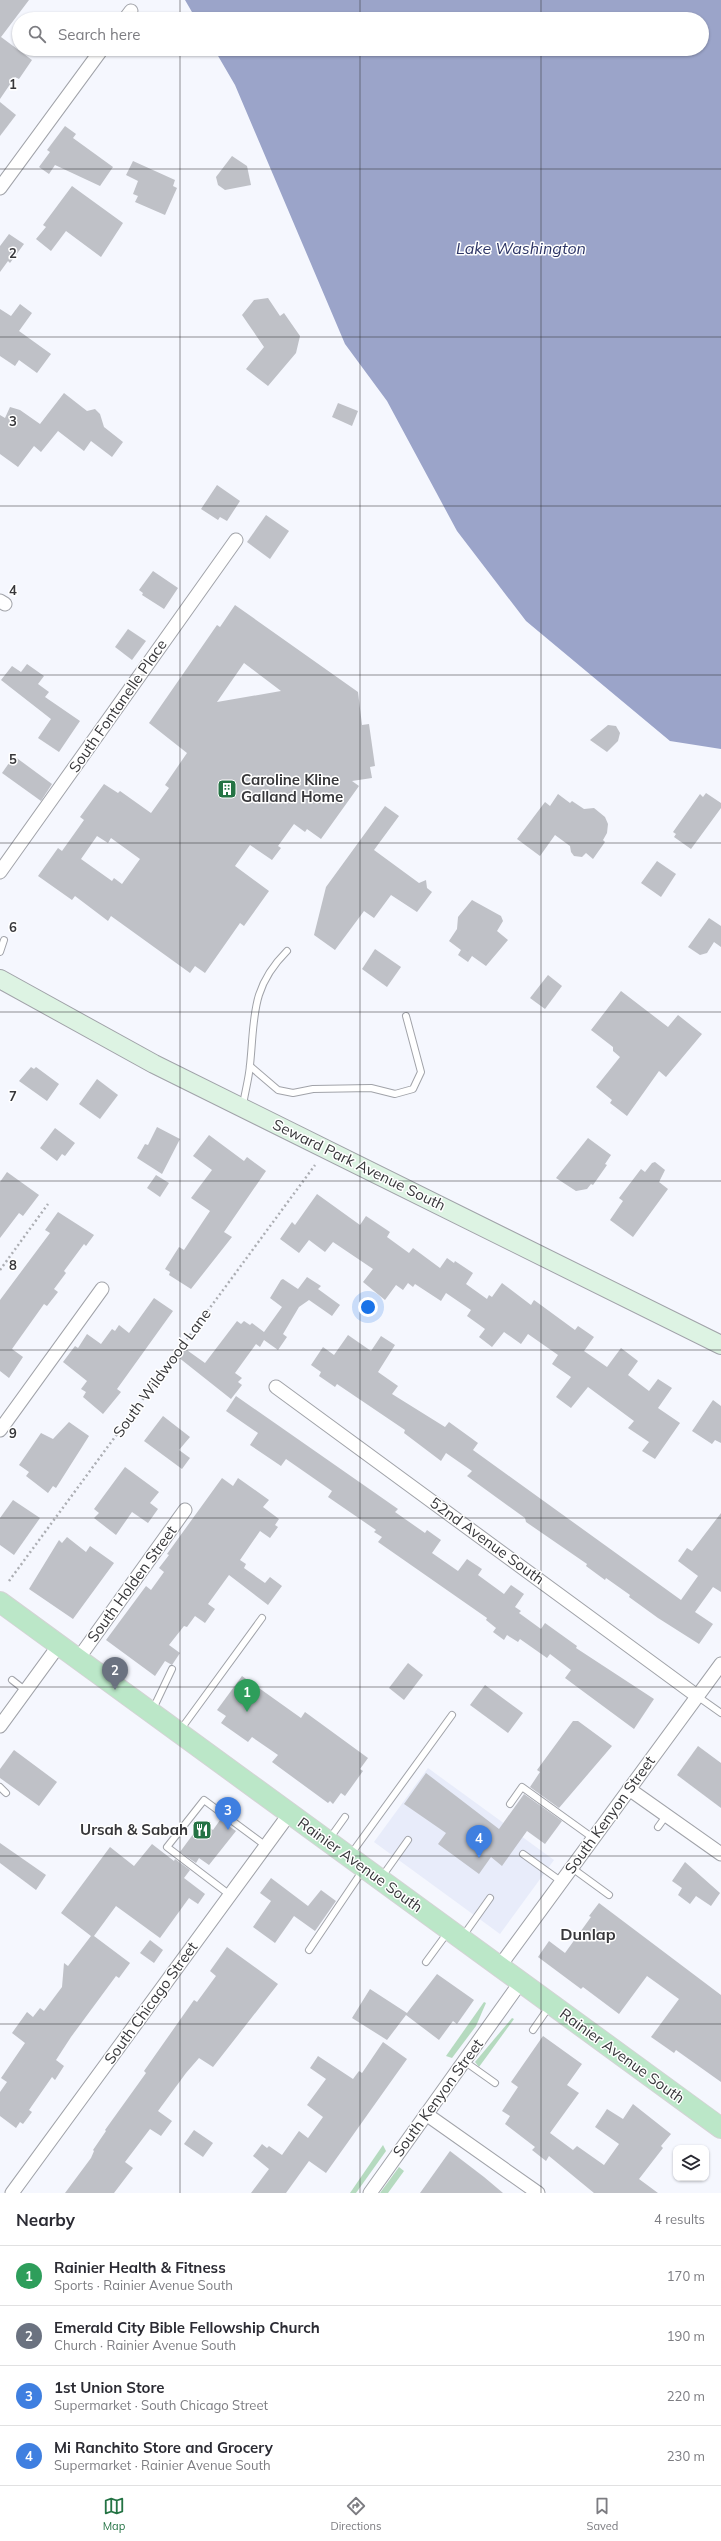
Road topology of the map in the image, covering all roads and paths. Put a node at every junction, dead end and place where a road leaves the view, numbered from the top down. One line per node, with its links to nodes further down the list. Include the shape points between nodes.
1 (97, 56): 2 (street)
2 (0, 188)
3 (236, 540): 4 (street, South Fontanelle Place)
4 (0, 872)
5 (4, 940): 7 (lane)
6 (287, 951): 10 (lane, via 274,964 253,1013)
7 (0, 952)
8 (0, 979): 11 (main road, Seward Park Avenue South, via 154,1064)
9 (406, 1016): 10 (lane, via 421,1072 413,1089 395,1094 372,1088 288,1092 278,1090)
10 (250, 1066): 11 (lane)
11 (242, 1108): 16 (main road, Seward Park Avenue South)
12 (314, 1165): 20 (path, South Wildwood Lane)
13 (48, 1204): 14 (path)
14 (0, 1270)
15 (102, 1289): 18 (street)
16 (721, 1345)
17 (276, 1387): 29 (street, 52nd Avenue South)
18 (0, 1430)
19 (185, 1510): 24 (street, South Holden Street)
20 (9, 1581)
21 (0, 1602): 23 (main road, Rainier Avenue South)
22 (262, 1618): 34 (lane)
23 (59, 1646): 24 (main road, Rainier Avenue South); 28 (street)
24 (78, 1659): 30 (main road, Rainier Avenue South)
25 (721, 1664): 29 (street, South Kenyon Street)
26 (172, 1669): 30 (lane)
27 (12, 1680): 28 (lane)
28 (26, 1691): 33 (street)
29 (698, 1696): 31 (lane); 36 (street, South Kenyon Street)
30 (151, 1712): 34 (main road, Rainier Avenue South)
31 (721, 1713)
32 (452, 1715): 49 (lane)
33 (0, 1726)
34 (178, 1732): 39 (main road, Rainier Avenue South)
35 (0, 1787): 37 (lane)
36 (629, 1789): 40 (street); 43 (street, South Kenyon Street)
37 (6, 1793)
38 (510, 1804): 43 (lane, via 522,1787)
39 (290, 1814): 45 (main road, Rainier Avenue South); 46 (street, South Chicago Street)
40 (666, 1816): 42 (lane); 48 (street)
41 (345, 1817): 45 (lane)
42 (658, 1827)
43 (593, 1838): 50 (street, South Kenyon Street)
44 (408, 1840): 51 (lane)
45 (328, 1841): 49 (main road, Rainier Avenue South)
46 (266, 1846): 53 (street, South Chicago Street); 53 (lane, via 204,1800 167,1847)
47 (522, 1854): 52 (lane)
48 (721, 1854)
49 (356, 1862): 51 (main road, Rainier Avenue South); 57 (lane)
50 (572, 1868): 52 (street, South Kenyon Street); 54 (lane)
51 (380, 1880): 56 (main road, Rainier Avenue South)
52 (562, 1882): 59 (street, South Kenyon Street)
53 (230, 1895): 67 (street, South Chicago Street)
54 (609, 1895)
55 (490, 1898): 56 (lane)
56 (455, 1935): 58 (lane); 59 (main road, Rainier Avenue South)
57 (309, 1950)
58 (426, 1962)
59 (499, 1967): 60 (main road, Rainier Avenue South)
60 (520, 1983): 61 (main road, Rainier Avenue South); 63 (street, South Kenyon Street)
61 (551, 2005): 62 (lane); 66 (main road, Rainier Avenue South)
62 (533, 2030)
63 (464, 2061): 64 (lane); 65 (street, South Kenyon Street)
64 (495, 2083)
65 (426, 2114): 68 (street, South Kenyon Street); 69 (street)
66 (721, 2128)
67 (12, 2193)
68 (370, 2193)
69 (538, 2193)

